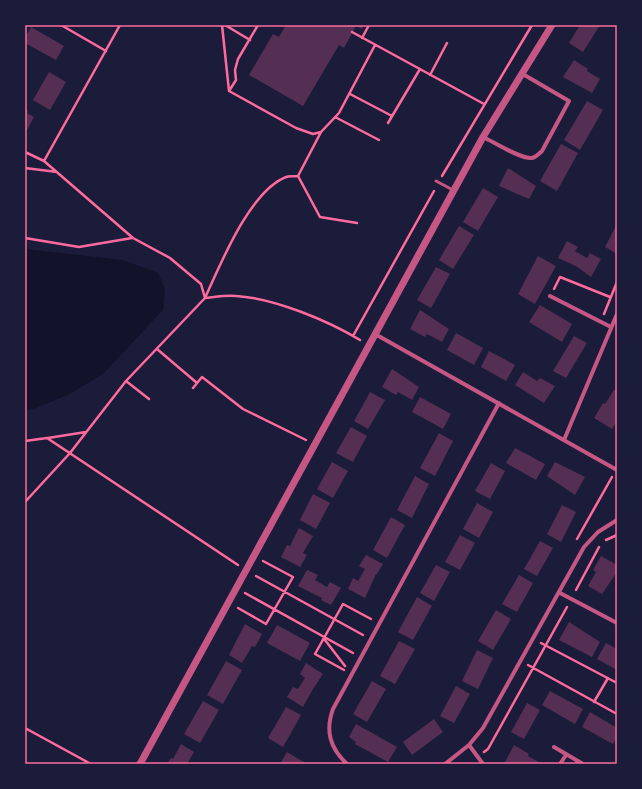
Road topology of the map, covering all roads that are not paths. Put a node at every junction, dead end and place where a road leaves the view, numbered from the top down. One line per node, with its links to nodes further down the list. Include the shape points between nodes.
1 (552, 25): 2 (street)
2 (521, 73): 3 (street); 3 (street, via 569,101 542,151 531,158 523,157)
3 (483, 137): 5 (street)
4 (436, 181): 5 (lane)
5 (454, 191): 9 (street)
6 (550, 296): 8 (street)
7 (617, 314): 8 (street)
8 (611, 327): 11 (street)
9 (375, 334): 10 (street); 19 (street)
10 (499, 403): 11 (street); 20 (street, via 329,718 328,729 333,748)
11 (564, 440): 12 (street)
12 (616, 470)
13 (617, 520): 14 (street, via 590,539)
14 (560, 593): 15 (street); 16 (street, via 483,728)
15 (617, 623)
16 (469, 745): 21 (street); 22 (street)
17 (554, 747): 18 (street)
18 (566, 754): 23 (street); 24 (street)
19 (140, 764)
20 (347, 764)
21 (445, 764)
22 (482, 764)
23 (560, 764)
24 (583, 764)

